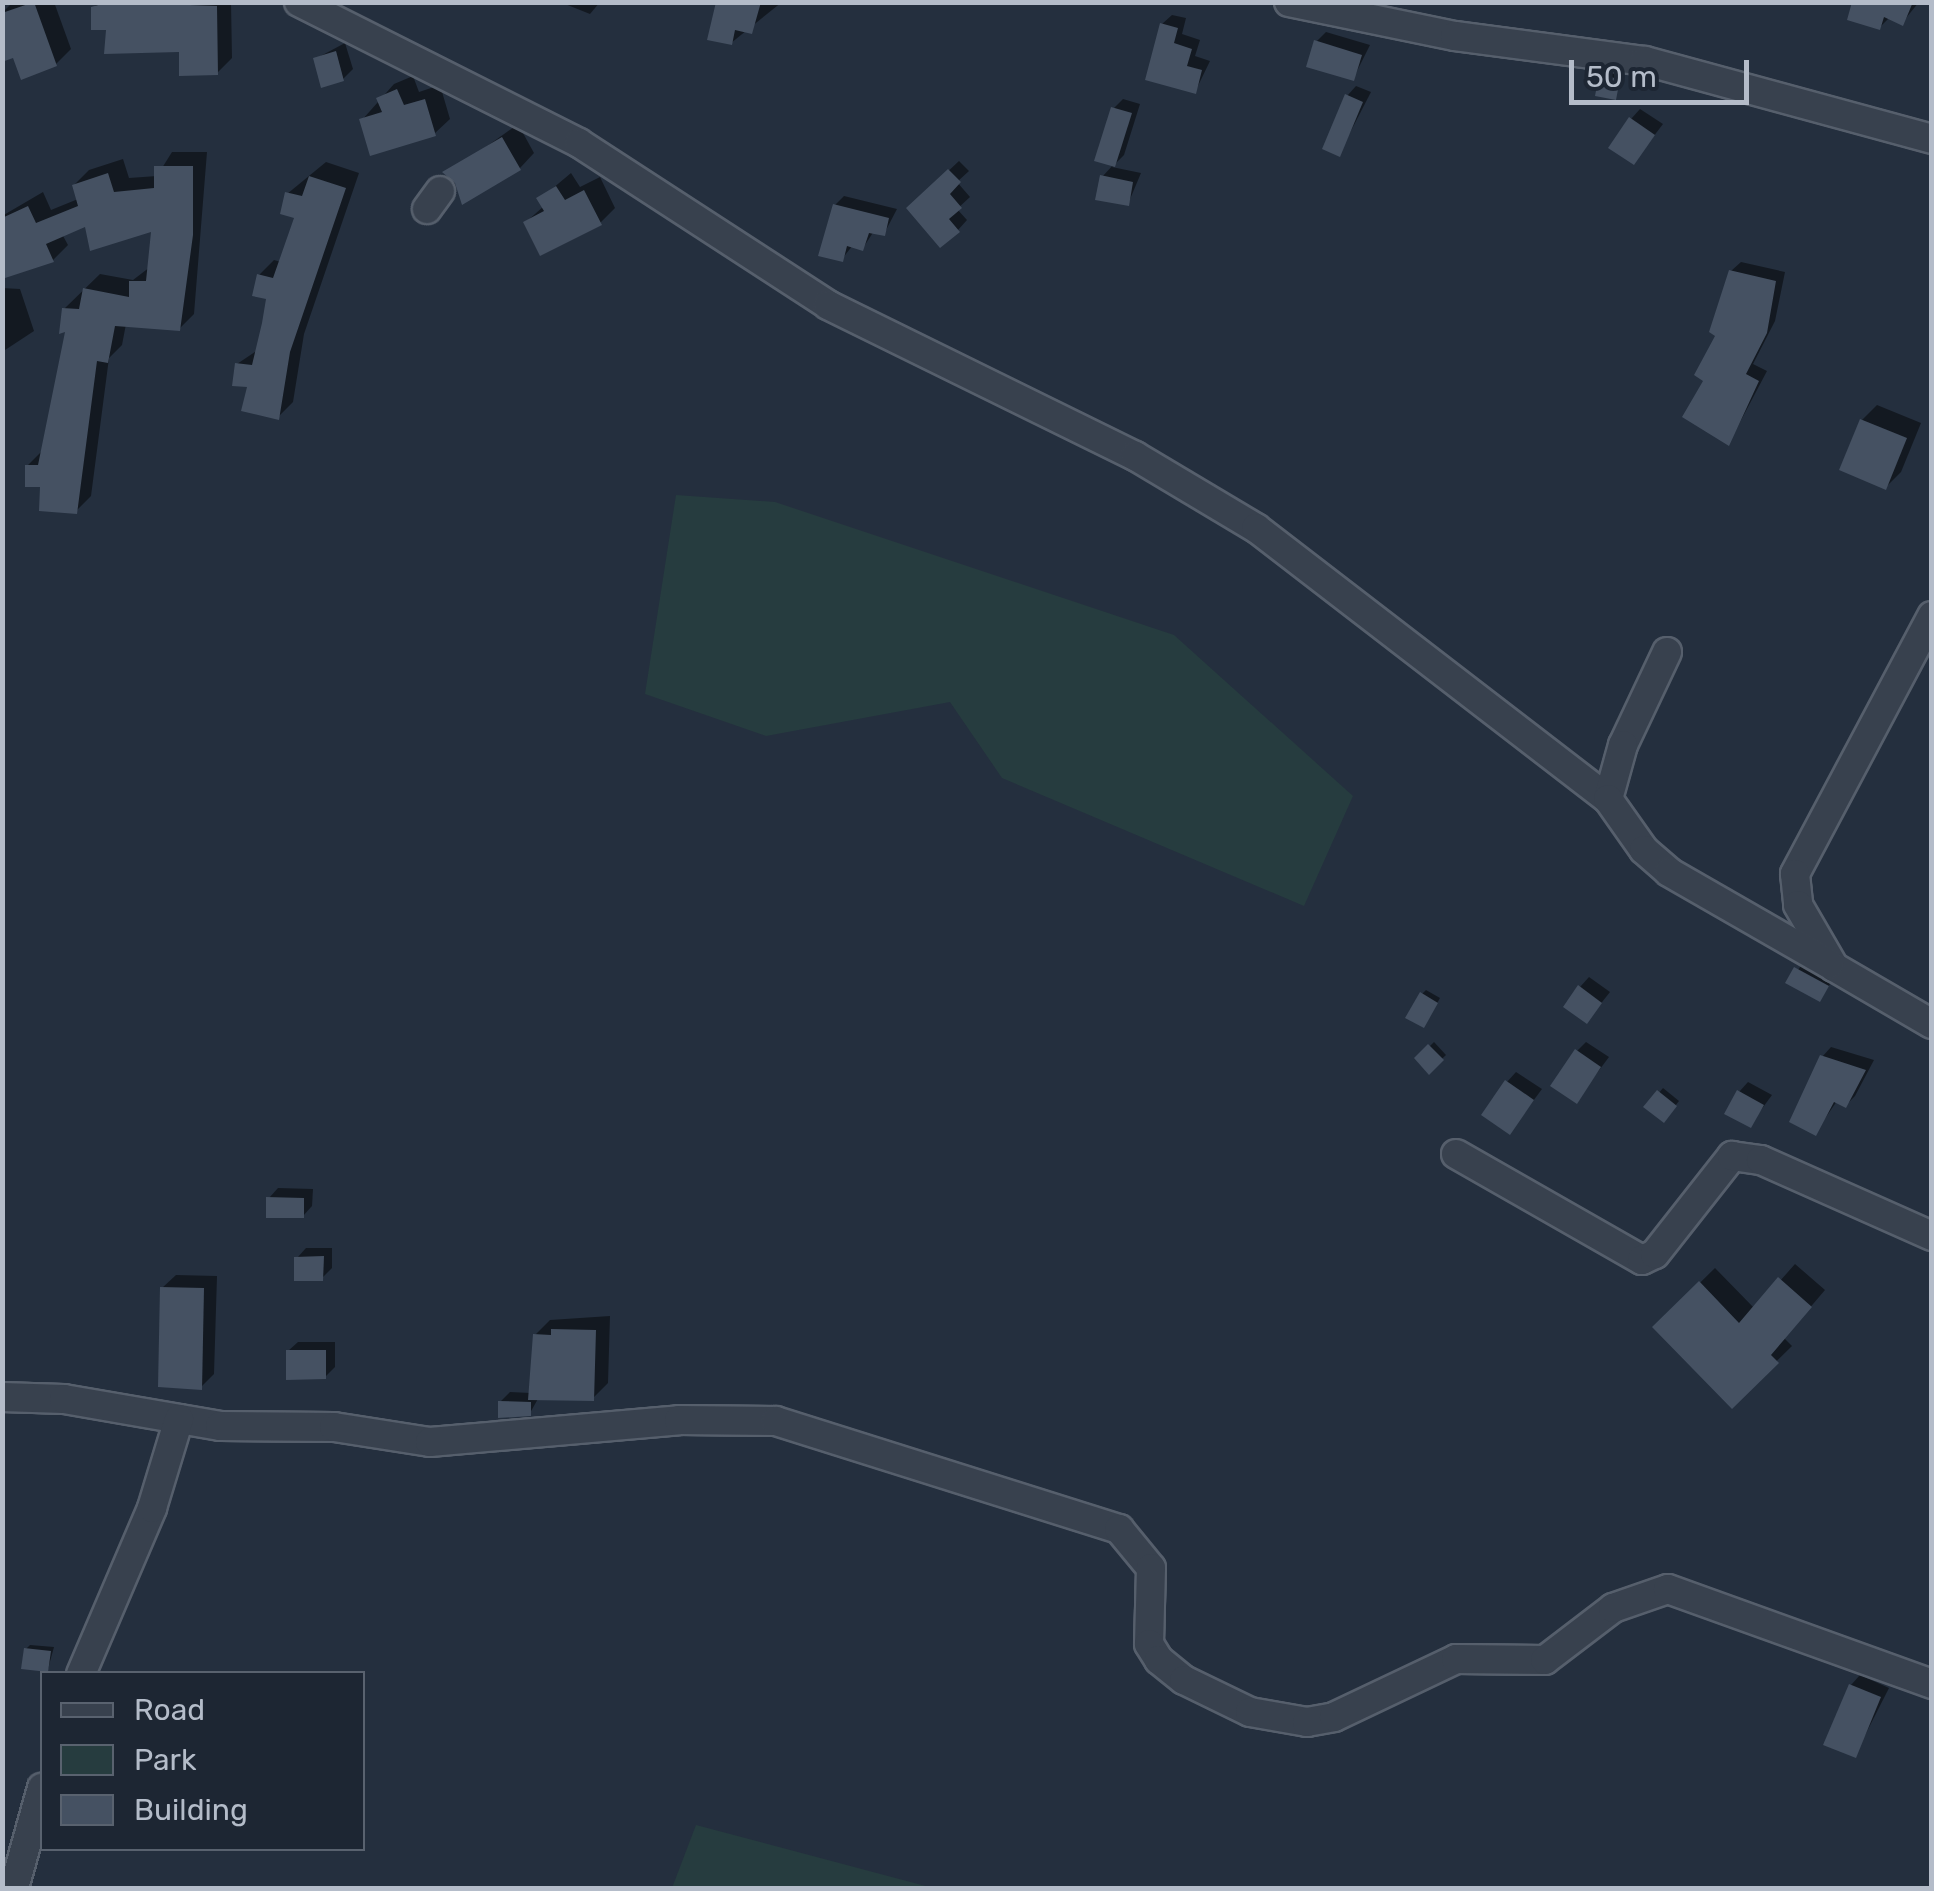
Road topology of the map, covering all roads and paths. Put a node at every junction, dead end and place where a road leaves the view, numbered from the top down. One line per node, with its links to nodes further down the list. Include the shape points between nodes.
1 (299, 2): 6 (street, via 579,143 828,304 1136,456 1256,528)
2 (1289, 2): 3 (street, via 1455,36 1644,61)
3 (1932, 139)
4 (1932, 616): 7 (street, via 1795,874 1798,905)
5 (1667, 652): 6 (street, via 1622,744)
6 (1608, 799): 7 (street, via 1669,872)
7 (1834, 968): 8 (street)
8 (1932, 1024)
9 (1456, 1154): 10 (street, via 1642,1260 1655,1254 1732,1156 1761,1160)
10 (1932, 1236)
11 (2, 1396): 12 (street, via 64,1399)
12 (179, 1419): 13 (street, via 152,1508); 14 (street, via 334,1427 430,1442 679,1420 776,1421 1119,1529 1151,1568 1149,1644 1159,1660 1250,1712 1307,1722 1334,1717 1456,1659 1545,1660 1613,1608 1668,1589)
13 (83, 1671)
14 (1932, 1684)
15 (40, 1795): 16 (street)
16 (14, 1888)

